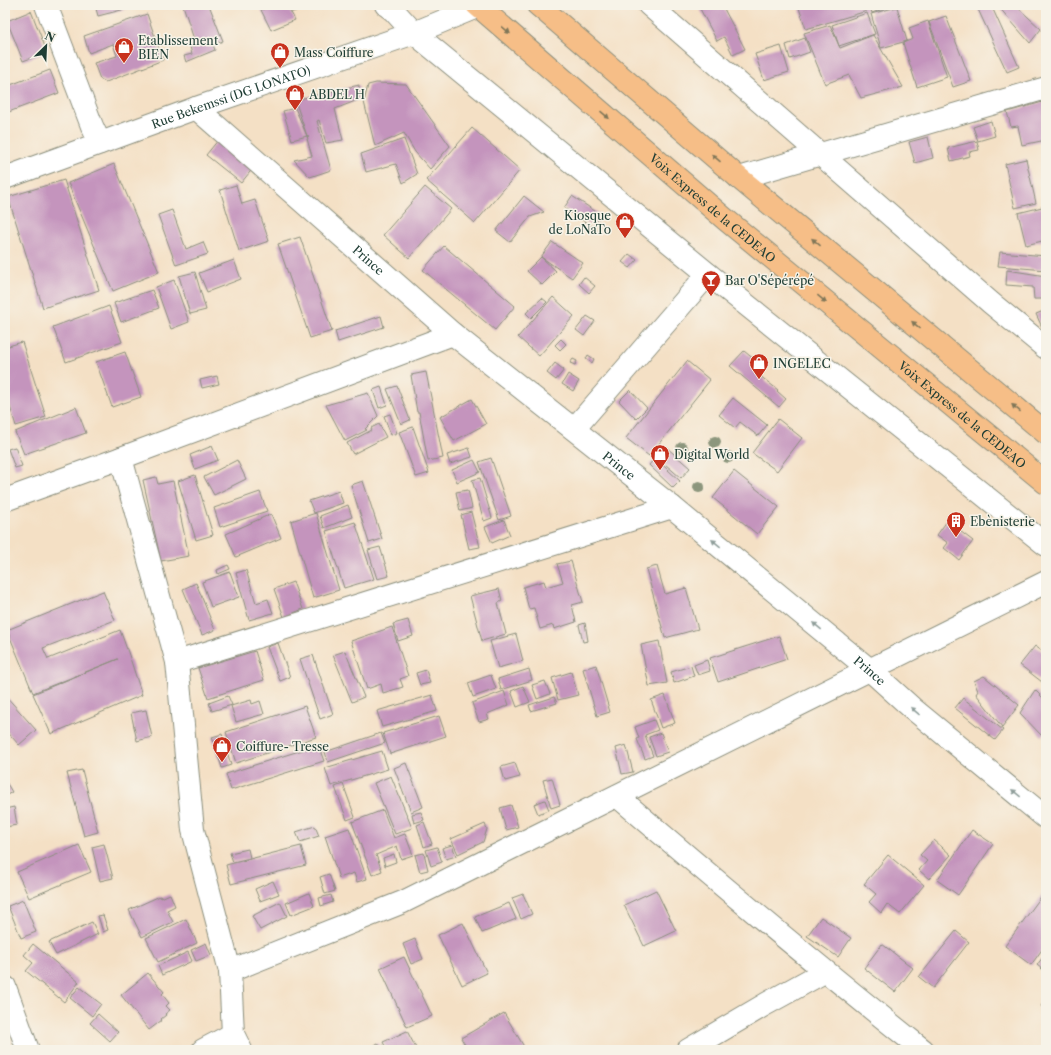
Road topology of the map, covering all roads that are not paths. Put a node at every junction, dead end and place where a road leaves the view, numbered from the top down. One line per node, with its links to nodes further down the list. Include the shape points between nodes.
1 (46, 5): 9 (street)
2 (386, 5): 6 (street)
3 (538, 5): 12 (main road, one-way to 3)
4 (649, 5): 10 (street)
5 (478, 6): 6 (street, Rue Bekemssi (DG LONATO)); 19 (main road, Voix Express de la CEDEAO, one-way to 19, via 725,219)
6 (414, 33): 8 (street, Rue Bekemssi (DG LONATO)); 13 (street)
7 (1046, 88): 10 (street)
8 (196, 108): 9 (street, Rue Bekemssi (DG LONATO)); 14 (street, Prince)
9 (100, 143): 11 (street, Rue Bekemssi (DG LONATO))
10 (821, 154): 12 (street); 15 (street)
11 (5, 178)
12 (738, 178): 17 (main road, one-way to 12)
13 (708, 274): 16 (street); 22 (street)
14 (453, 334): 16 (street, Prince); 18 (street)
15 (1046, 348)
16 (574, 429): 21 (street, Prince)
17 (1046, 433)
18 (122, 458): 20 (street); 24 (street)
19 (1046, 483)
20 (5, 500)
21 (672, 507): 24 (street); 25 (street, Prince, one-way to 21)
22 (1046, 545)
23 (1046, 582): 25 (street)
24 (177, 662): 28 (street, via 193,830)
25 (870, 670): 26 (street); 27 (street, Prince, one-way to 25, via 912,708)
26 (617, 796): 28 (street, via 403,902); 29 (street)
27 (1046, 818)
28 (230, 971): 31 (street)
29 (824, 972): 34 (street); 35 (street)
30 (5, 987): 32 (street)
31 (237, 1042): 33 (street)
32 (28, 1050)
33 (203, 1050)
34 (688, 1050)
35 (923, 1050)

